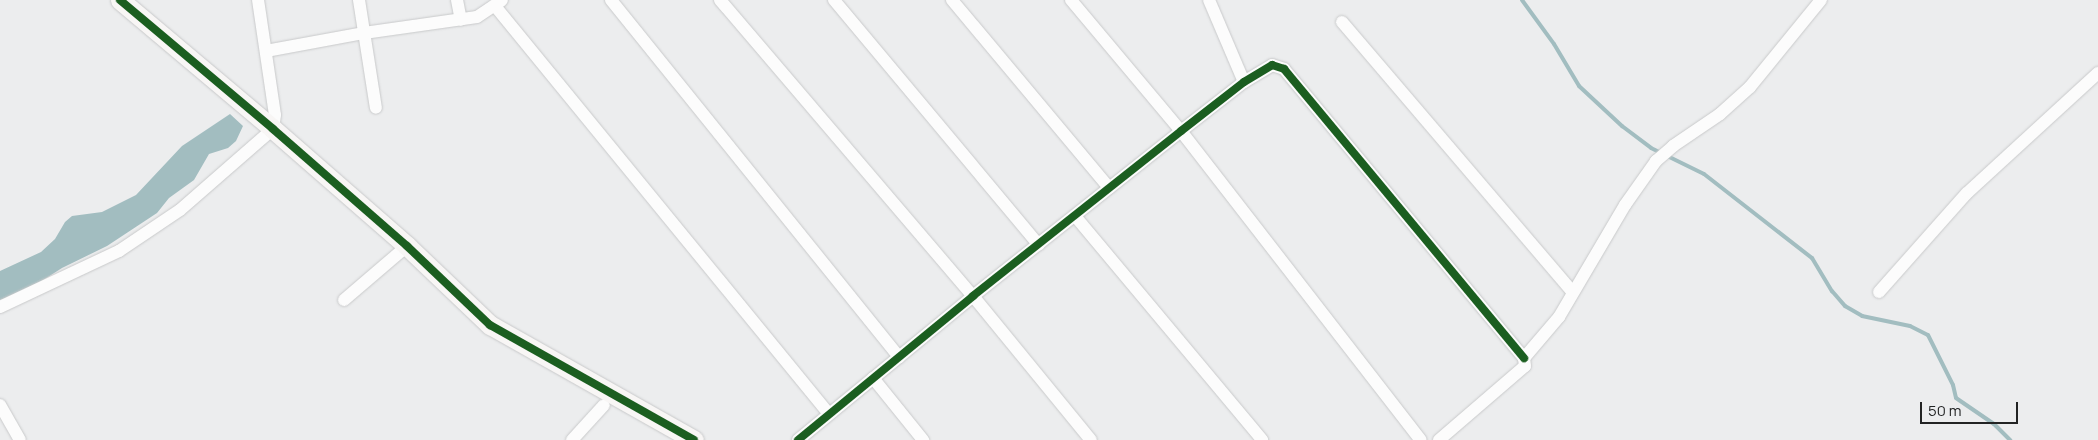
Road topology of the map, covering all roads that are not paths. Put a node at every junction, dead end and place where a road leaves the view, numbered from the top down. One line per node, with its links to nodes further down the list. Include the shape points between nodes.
1 (120, 0): 20 (street)
2 (258, 0): 16 (street)
3 (359, 0): 15 (street)
4 (457, 0): 13 (street)
5 (611, 0): 31 (street)
6 (720, 0): 28 (street)
7 (834, 0): 24 (street)
8 (952, 0): 22 (street)
9 (1070, 0): 21 (street)
10 (1209, 0): 18 (street)
11 (1821, 0): 26 (street, via 1750,87 1720,114 1656,160)
12 (499, 3): 13 (street, via 477,17); 36 (street)
13 (461, 20): 15 (street)
14 (1342, 22): 26 (street)
15 (364, 33): 16 (street); 19 (street)
16 (266, 51): 20 (street, via 275,115)
17 (2098, 73): 27 (street, via 1967,193)
18 (1244, 82): 21 (street); 32 (street, via 1272,65 1284,69)
19 (376, 108)
20 (273, 129): 25 (street); 30 (street, via 180,210 119,251)
21 (1181, 131): 22 (street); 44 (street)
22 (1109, 188): 23 (street)
23 (1075, 216): 24 (street); 43 (street)
24 (1039, 245): 28 (street)
25 (407, 246): 29 (street); 39 (street, via 490,326)
26 (1572, 291): 32 (street, via 1559,317)
27 (1878, 292)
28 (973, 296): 31 (street); 42 (street)
29 (344, 300)
30 (0, 307)
31 (899, 357): 33 (street)
32 (1524, 358): 45 (street, via 1525,366)
33 (873, 378): 36 (street); 41 (street)
34 (0, 404): 37 (street)
35 (604, 404): 38 (street)
36 (829, 414): 40 (street)
37 (20, 440)
38 (572, 440)
39 (694, 440)
40 (798, 440)
41 (923, 440)
42 (1091, 440)
43 (1262, 440)
44 (1421, 440)
45 (1439, 440)

